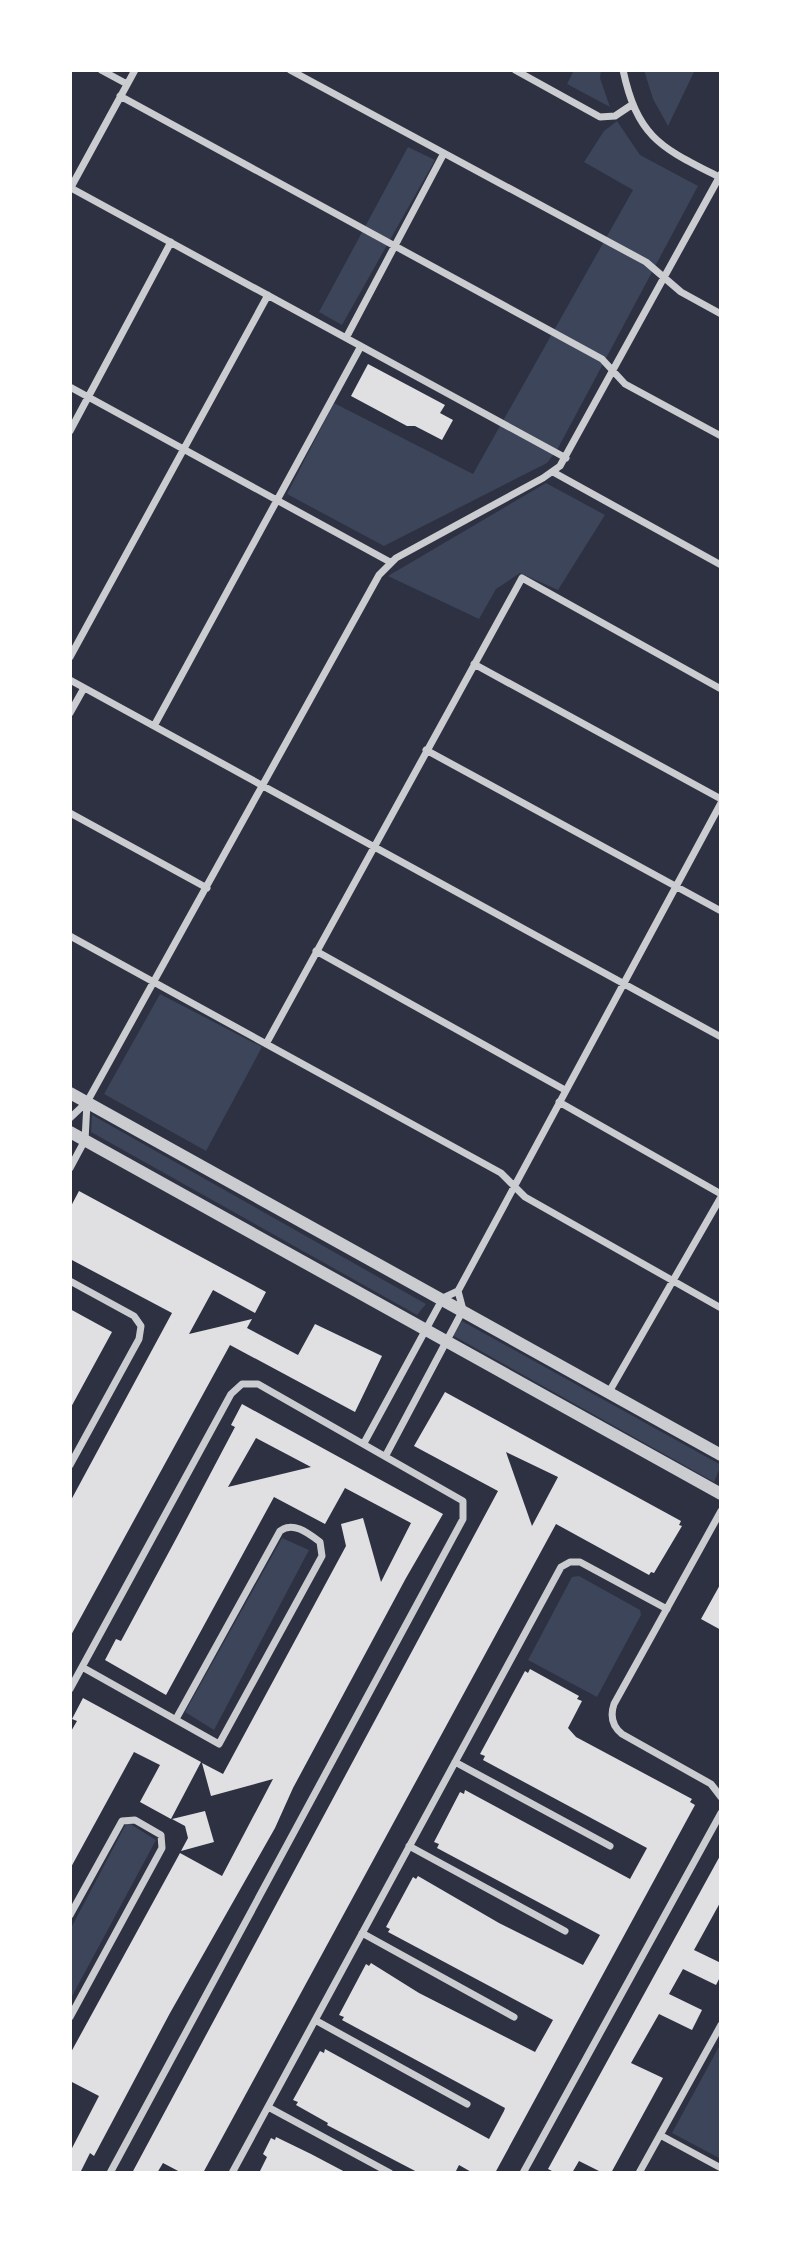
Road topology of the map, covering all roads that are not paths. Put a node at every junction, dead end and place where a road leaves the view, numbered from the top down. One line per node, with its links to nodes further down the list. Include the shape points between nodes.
1 (102, 70): 6 (street)
2 (135, 70): 6 (street)
3 (290, 70): 9 (street)
4 (515, 70): 8 (street, via 600,117 615,116)
5 (623, 70): 8 (street)
6 (127, 84): 7 (street)
7 (120, 96): 10 (street); 14 (street)
8 (633, 104): 11 (street, via 656,142)
9 (444, 153): 14 (street); 15 (street, via 646,262)
10 (73, 177): 12 (street)
11 (720, 177): 15 (street)
12 (70, 188): 13 (street)
13 (171, 242): 16 (street); 22 (street)
14 (395, 246): 18 (street); 20 (street, via 602,359)
15 (664, 278): 17 (street); 20 (street)
16 (268, 295): 18 (street); 25 (street)
17 (721, 314)
18 (346, 338): 19 (street)
19 (361, 346): 26 (street); 28 (street)
20 (613, 371): 24 (street, via 625,384); 26 (street)
21 (70, 387): 22 (street)
22 (88, 397): 23 (street); 25 (street)
23 (70, 431)
24 (721, 436)
25 (184, 449): 28 (street); 31 (street)
26 (566, 458): 27 (street)
27 (553, 472): 29 (street); 30 (street)
28 (278, 500): 29 (street); 37 (street)
29 (390, 562): 39 (street)
30 (721, 565)
31 (70, 657)
32 (474, 664): 35 (street, via 522,578); 38 (street); 40 (street)
33 (70, 680): 34 (street)
34 (84, 688): 36 (street); 37 (street)
35 (721, 689)
36 (70, 713)
37 (154, 726): 39 (street)
38 (426, 750): 42 (street); 43 (street)
39 (264, 786): 42 (street); 44 (street)
40 (721, 801): 43 (street)
41 (70, 813): 44 (street)
42 (373, 846): 47 (street); 49 (street)
43 (675, 887): 45 (street); 49 (street)
44 (207, 888): 48 (street)
45 (721, 911)
46 (70, 936): 48 (street)
47 (316, 951): 51 (street); 52 (street)
48 (154, 982): 51 (street); 54 (street)
49 (624, 982): 50 (street); 52 (street)
50 (721, 1037)
51 (265, 1044): 60 (street, via 501,1172)
52 (565, 1090): 55 (street)
53 (70, 1093): 54 (street)
54 (87, 1102): 56 (street); 58 (street); 65 (street)
55 (559, 1102): 60 (street); 61 (street)
56 (70, 1118)
57 (70, 1132): 58 (street)
58 (85, 1140): 59 (street); 68 (street)
59 (70, 1168)
60 (514, 1185): 63 (street, via 524,1197); 64 (street)
61 (721, 1195): 63 (street)
62 (70, 1281): 74 (street, via 134,1316 141,1326 139,1339)
63 (673, 1281): 66 (street); 70 (street)
64 (458, 1291): 65 (street); 67 (street)
65 (443, 1298): 67 (street); 68 (street)
66 (721, 1308)
67 (463, 1310): 69 (street); 70 (street)
68 (424, 1329): 69 (street); 71 (street)
69 (447, 1342): 72 (street); 75 (street)
70 (609, 1392): 73 (street)
71 (364, 1443): 72 (street); 78 (street, via 258,1384 238,1386)
72 (386, 1455): 97 (street, via 459,1496 465,1507 463,1520)
73 (721, 1455)
74 (70, 1465)
75 (721, 1494)
76 (721, 1511): 77 (street)
77 (667, 1609): 81 (street, via 580,1562 565,1564); 82 (street, via 614,1704 612,1721 622,1734 711,1784)
78 (82, 1667): 79 (street); 80 (street)
79 (70, 1689)
80 (176, 1719): 80 (street, via 219,1744 322,1556 320,1542 296,1527 279,1531)
81 (455, 1762): 84 (street); 85 (street)
82 (721, 1797)
83 (721, 1812): 100 (street)
84 (409, 1846): 87 (street); 88 (street)
85 (610, 1846)
86 (70, 1915): 89 (street, via 122,1821 135,1820 162,1835 162,1849)
87 (565, 1931)
88 (362, 1933): 90 (street); 91 (street)
89 (70, 2017)
90 (514, 2017)
91 (315, 2020): 93 (street); 94 (street)
92 (721, 2025): 95 (street)
93 (467, 2104)
94 (268, 2107): 98 (street); 99 (street)
95 (660, 2135): 96 (street); 101 (street)
96 (721, 2168)
97 (110, 2173)
98 (232, 2173)
99 (390, 2173)
100 (523, 2173)
101 (639, 2173)

